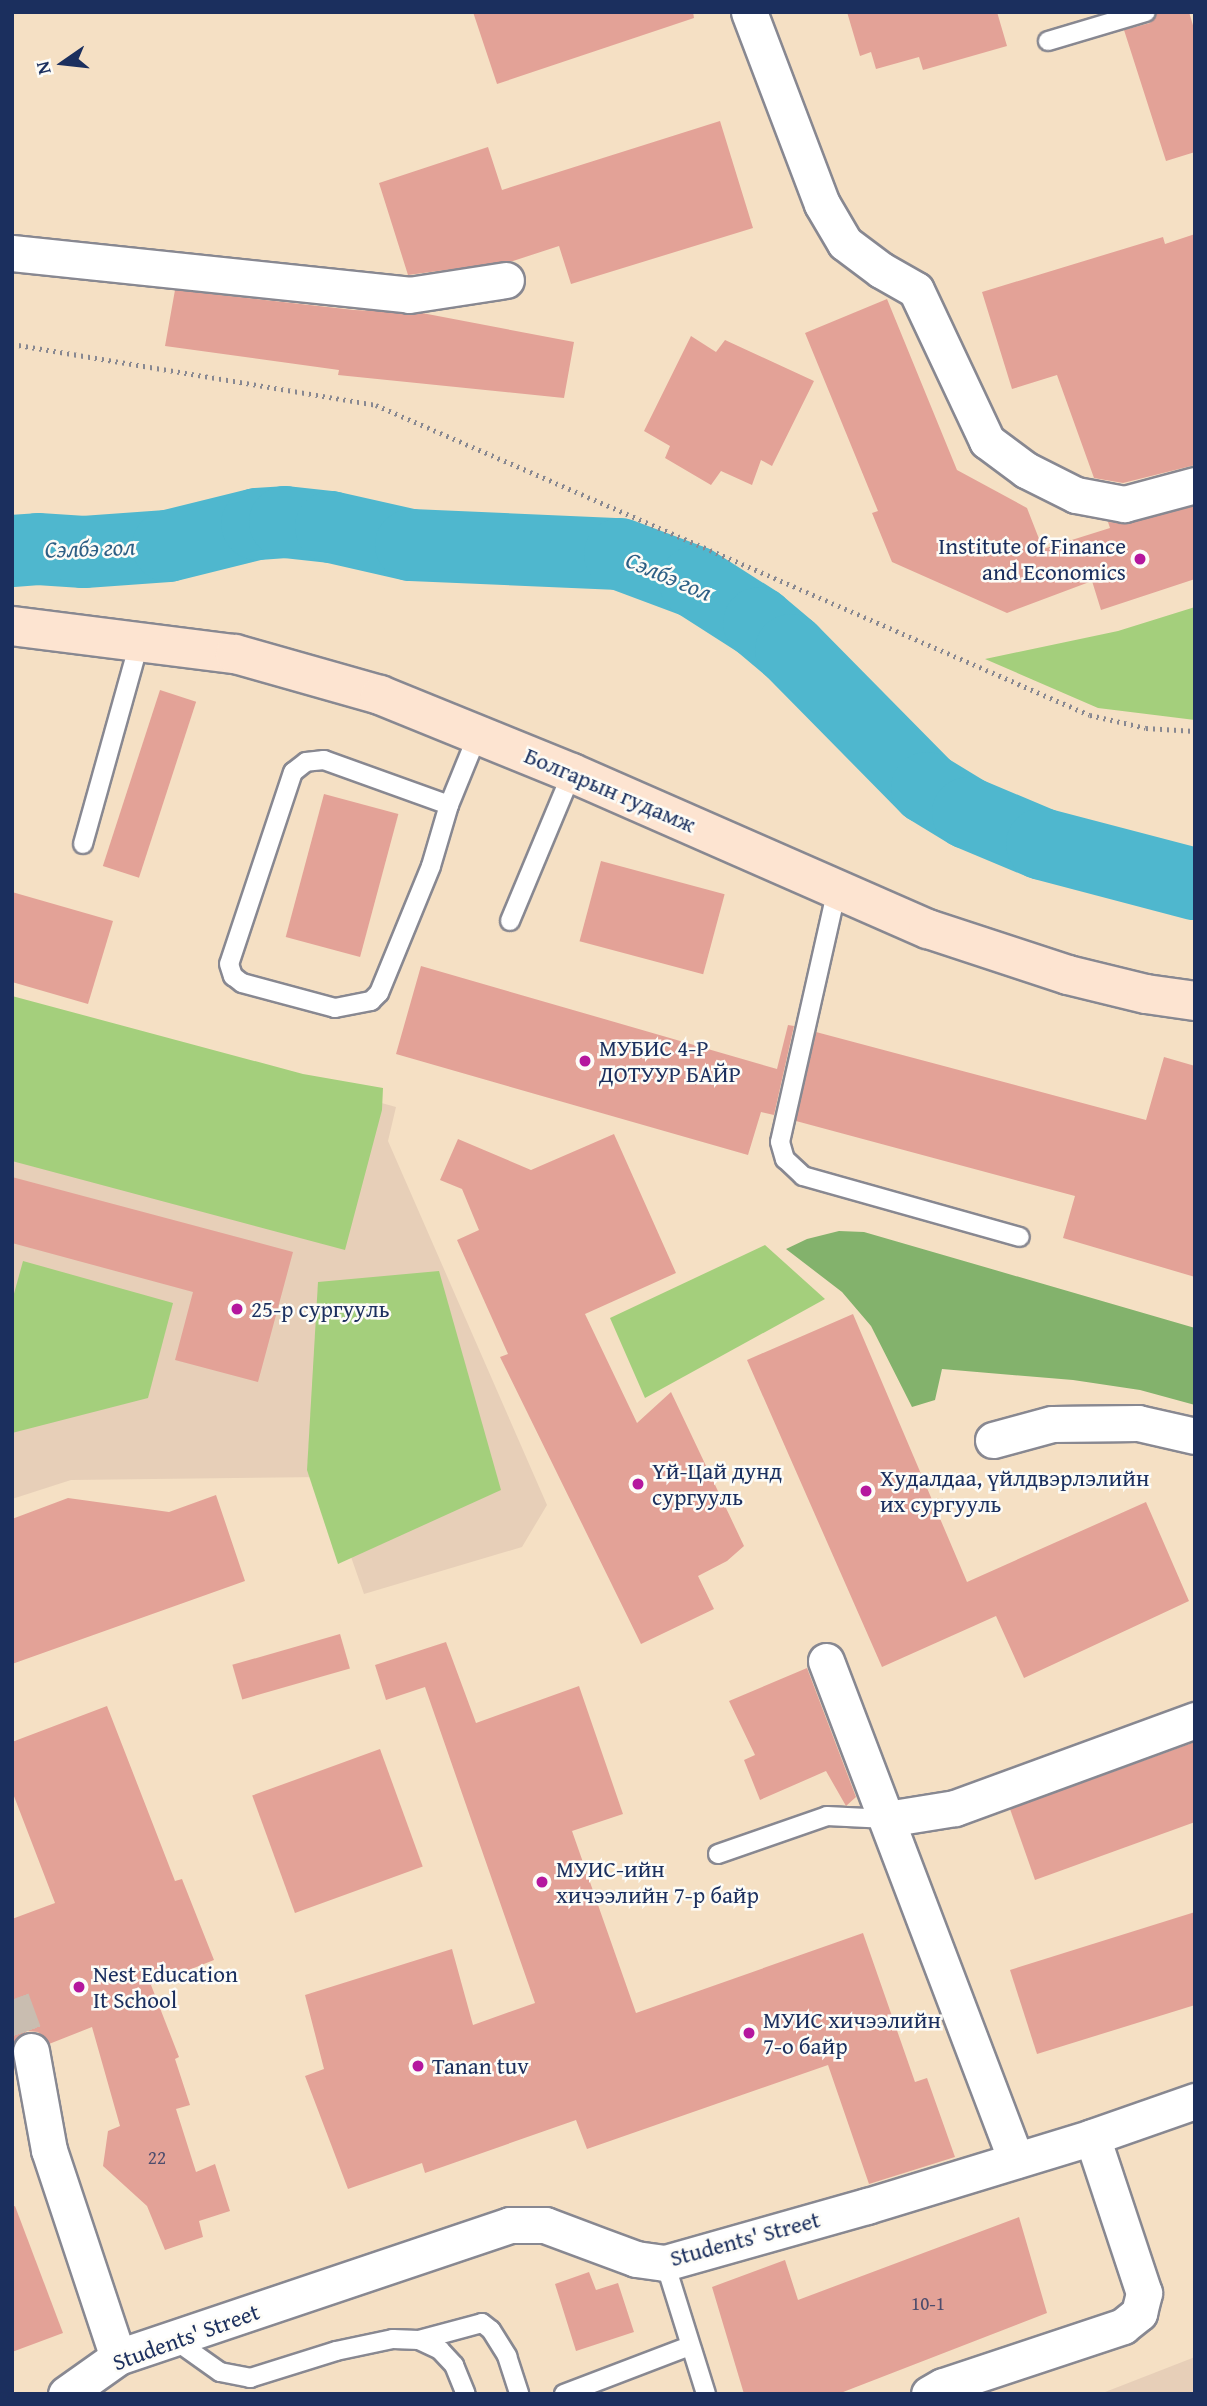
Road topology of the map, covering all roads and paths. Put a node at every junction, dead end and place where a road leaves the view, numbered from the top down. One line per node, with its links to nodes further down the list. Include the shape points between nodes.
1 (749, 12): 7 (street, via 822,204 845,243 916,290 987,441 1026,470 1076,495 1124,503)
2 (1146, 12): 3 (lane)
3 (1048, 41)
4 (12, 253): 5 (street, via 409,295)
5 (506, 280)
6 (12, 344): 10 (path, via 376,405 1090,715 1146,728)
7 (1195, 485)
8 (12, 626): 9 (street, Болгарын гудамж)
9 (139, 644): 11 (street, Болгарын гудамж, via 235,654 380,695); 14 (lane)
10 (1195, 731)
11 (478, 734): 12 (street, Болгарын гудамж); 13 (lane)
12 (572, 773): 15 (street, Болгарын гудамж); 16 (lane)
13 (449, 805): 13 (lane, via 431,866 379,993 371,1002 335,1008 242,983 233,976 229,964 293,772 306,762 324,760)
14 (83, 844)
15 (837, 889): 17 (street, Болгарын гудамж, via 1006,957 1146,994); 18 (lane, via 780,1142 785,1159 803,1176)
16 (510, 921)
17 (1195, 1001)
18 (1020, 1237)
19 (1195, 1436): 20 (street, via 1138,1423 1052,1424)
20 (993, 1440)
21 (826, 1661): 23 (street)
22 (1195, 1720): 23 (street, via 955,1808)
23 (887, 1819): 24 (lane, via 827,1816); 28 (street)
24 (718, 1854)
25 (31, 2050): 33 (street, via 49,2150)
26 (1195, 2101): 27 (street, Students' Street)
27 (1092, 2137): 28 (street, Students' Street); 39 (street, via 1144,2292 1139,2313 1123,2326)
28 (1016, 2160): 29 (street, Students' Street)
29 (665, 2263): 30 (street, Students' Street, via 636,2259 545,2225 510,2225); 32 (lane)
30 (172, 2338): 31 (lane, via 220,2372 250,2378 336,2351 393,2339); 33 (street, Students' Street)
31 (419, 2340): 35 (lane, via 440,2350 454,2365); 36 (lane, via 482,2323 507,2356)
32 (690, 2346): 37 (lane); 38 (lane)
33 (118, 2357): 34 (street, Students' Street)
34 (66, 2394)
35 (466, 2394)
36 (519, 2394)
37 (564, 2394)
38 (706, 2394)
39 (929, 2394)

